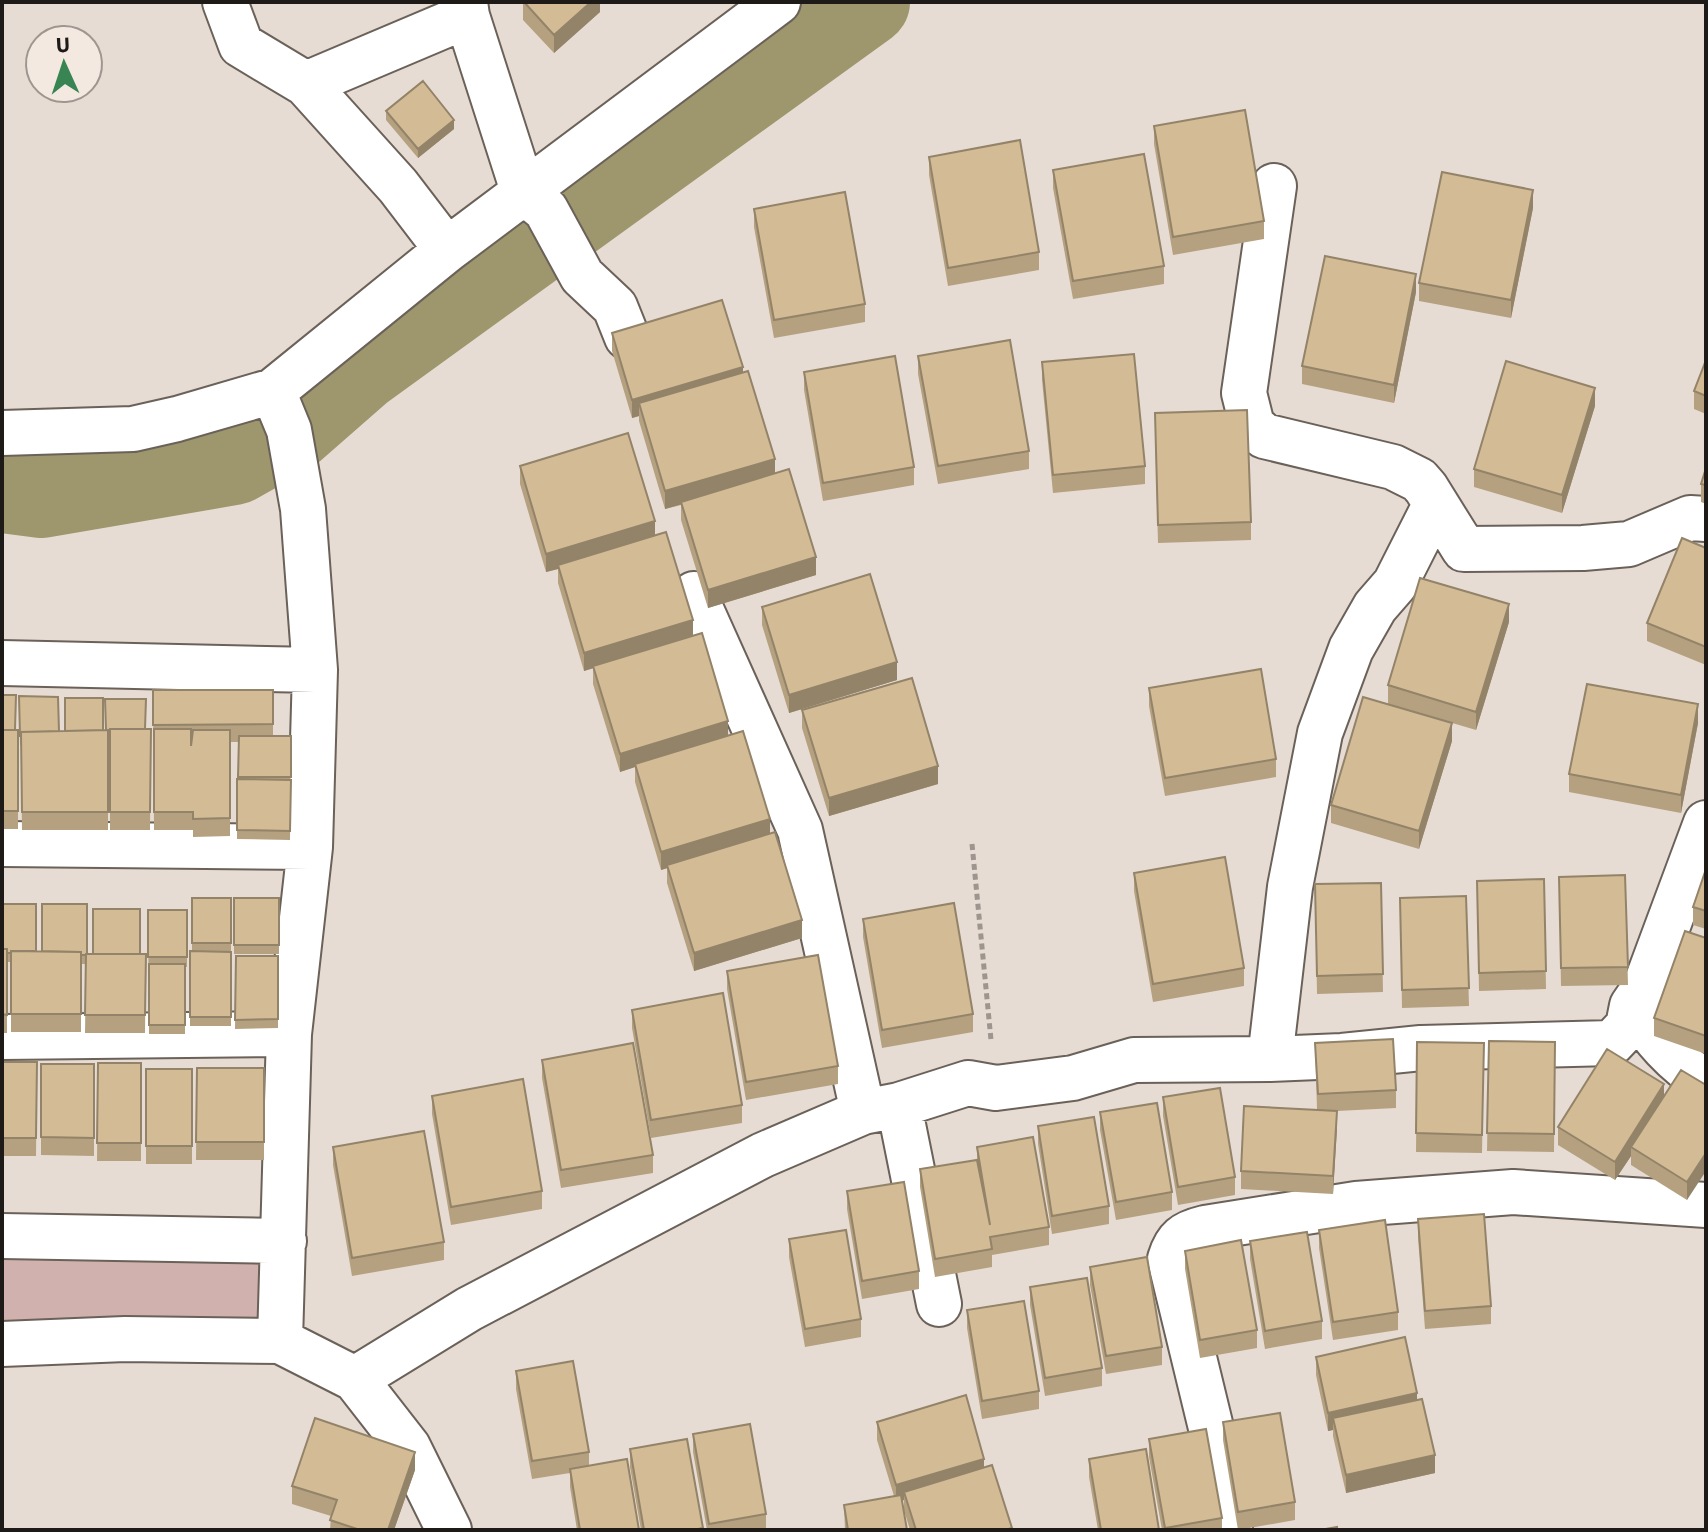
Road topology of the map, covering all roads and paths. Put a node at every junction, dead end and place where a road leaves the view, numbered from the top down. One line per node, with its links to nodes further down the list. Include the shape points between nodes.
1 (225, 2): 4 (street, via 241,45)
2 (778, 2): 6 (street)
3 (466, 9): 4 (street); 6 (street)
4 (306, 84): 7 (street, via 398,186)
5 (1274, 186): 11 (street, via 1244,376 1252,425 1264,436 1393,467 1419,480)
6 (535, 201): 7 (street); 8 (street, via 582,276 615,307)
7 (447, 250): 9 (street)
8 (627, 337)
9 (281, 410): 10 (street, via 177,419 133,429); 15 (street, via 303,509)
10 (2, 433)
11 (1435, 505): 12 (street, via 1464,549 1629,544 1690,518); 23 (street, via 1395,584 1351,649 1320,733 1290,887)
12 (1706, 519)
13 (694, 594): 26 (street, via 800,830)
14 (2, 663): 15 (street)
15 (315, 670): 19 (street)
16 (1706, 823): 20 (street, via 1645,987)
17 (2, 844): 19 (street)
18 (972, 844): 25 (path)
19 (310, 847): 21 (street)
20 (1632, 1006): 23 (street, via 1628,1026 1612,1043); 24 (street, via 1673,1060)
21 (289, 1034): 22 (street); 29 (street)
22 (2, 1037)
23 (1270, 1059): 25 (street, via 1134,1060 1073,1078)
24 (1706, 1082)
25 (996, 1088): 26 (street, via 968,1083)
26 (881, 1109): 30 (street); 33 (street, via 763,1155 497,1294)
27 (1706, 1205): 35 (street, via 1513,1192 1356,1204 1184,1234 1170,1259 1230,1506)
28 (2, 1236): 29 (street)
29 (284, 1241): 31 (street)
30 (939, 1304)
31 (280, 1341): 32 (street); 33 (street)
32 (2, 1344)
33 (355, 1379): 34 (street, via 408,1447)
34 (449, 1530)
35 (1230, 1530)

